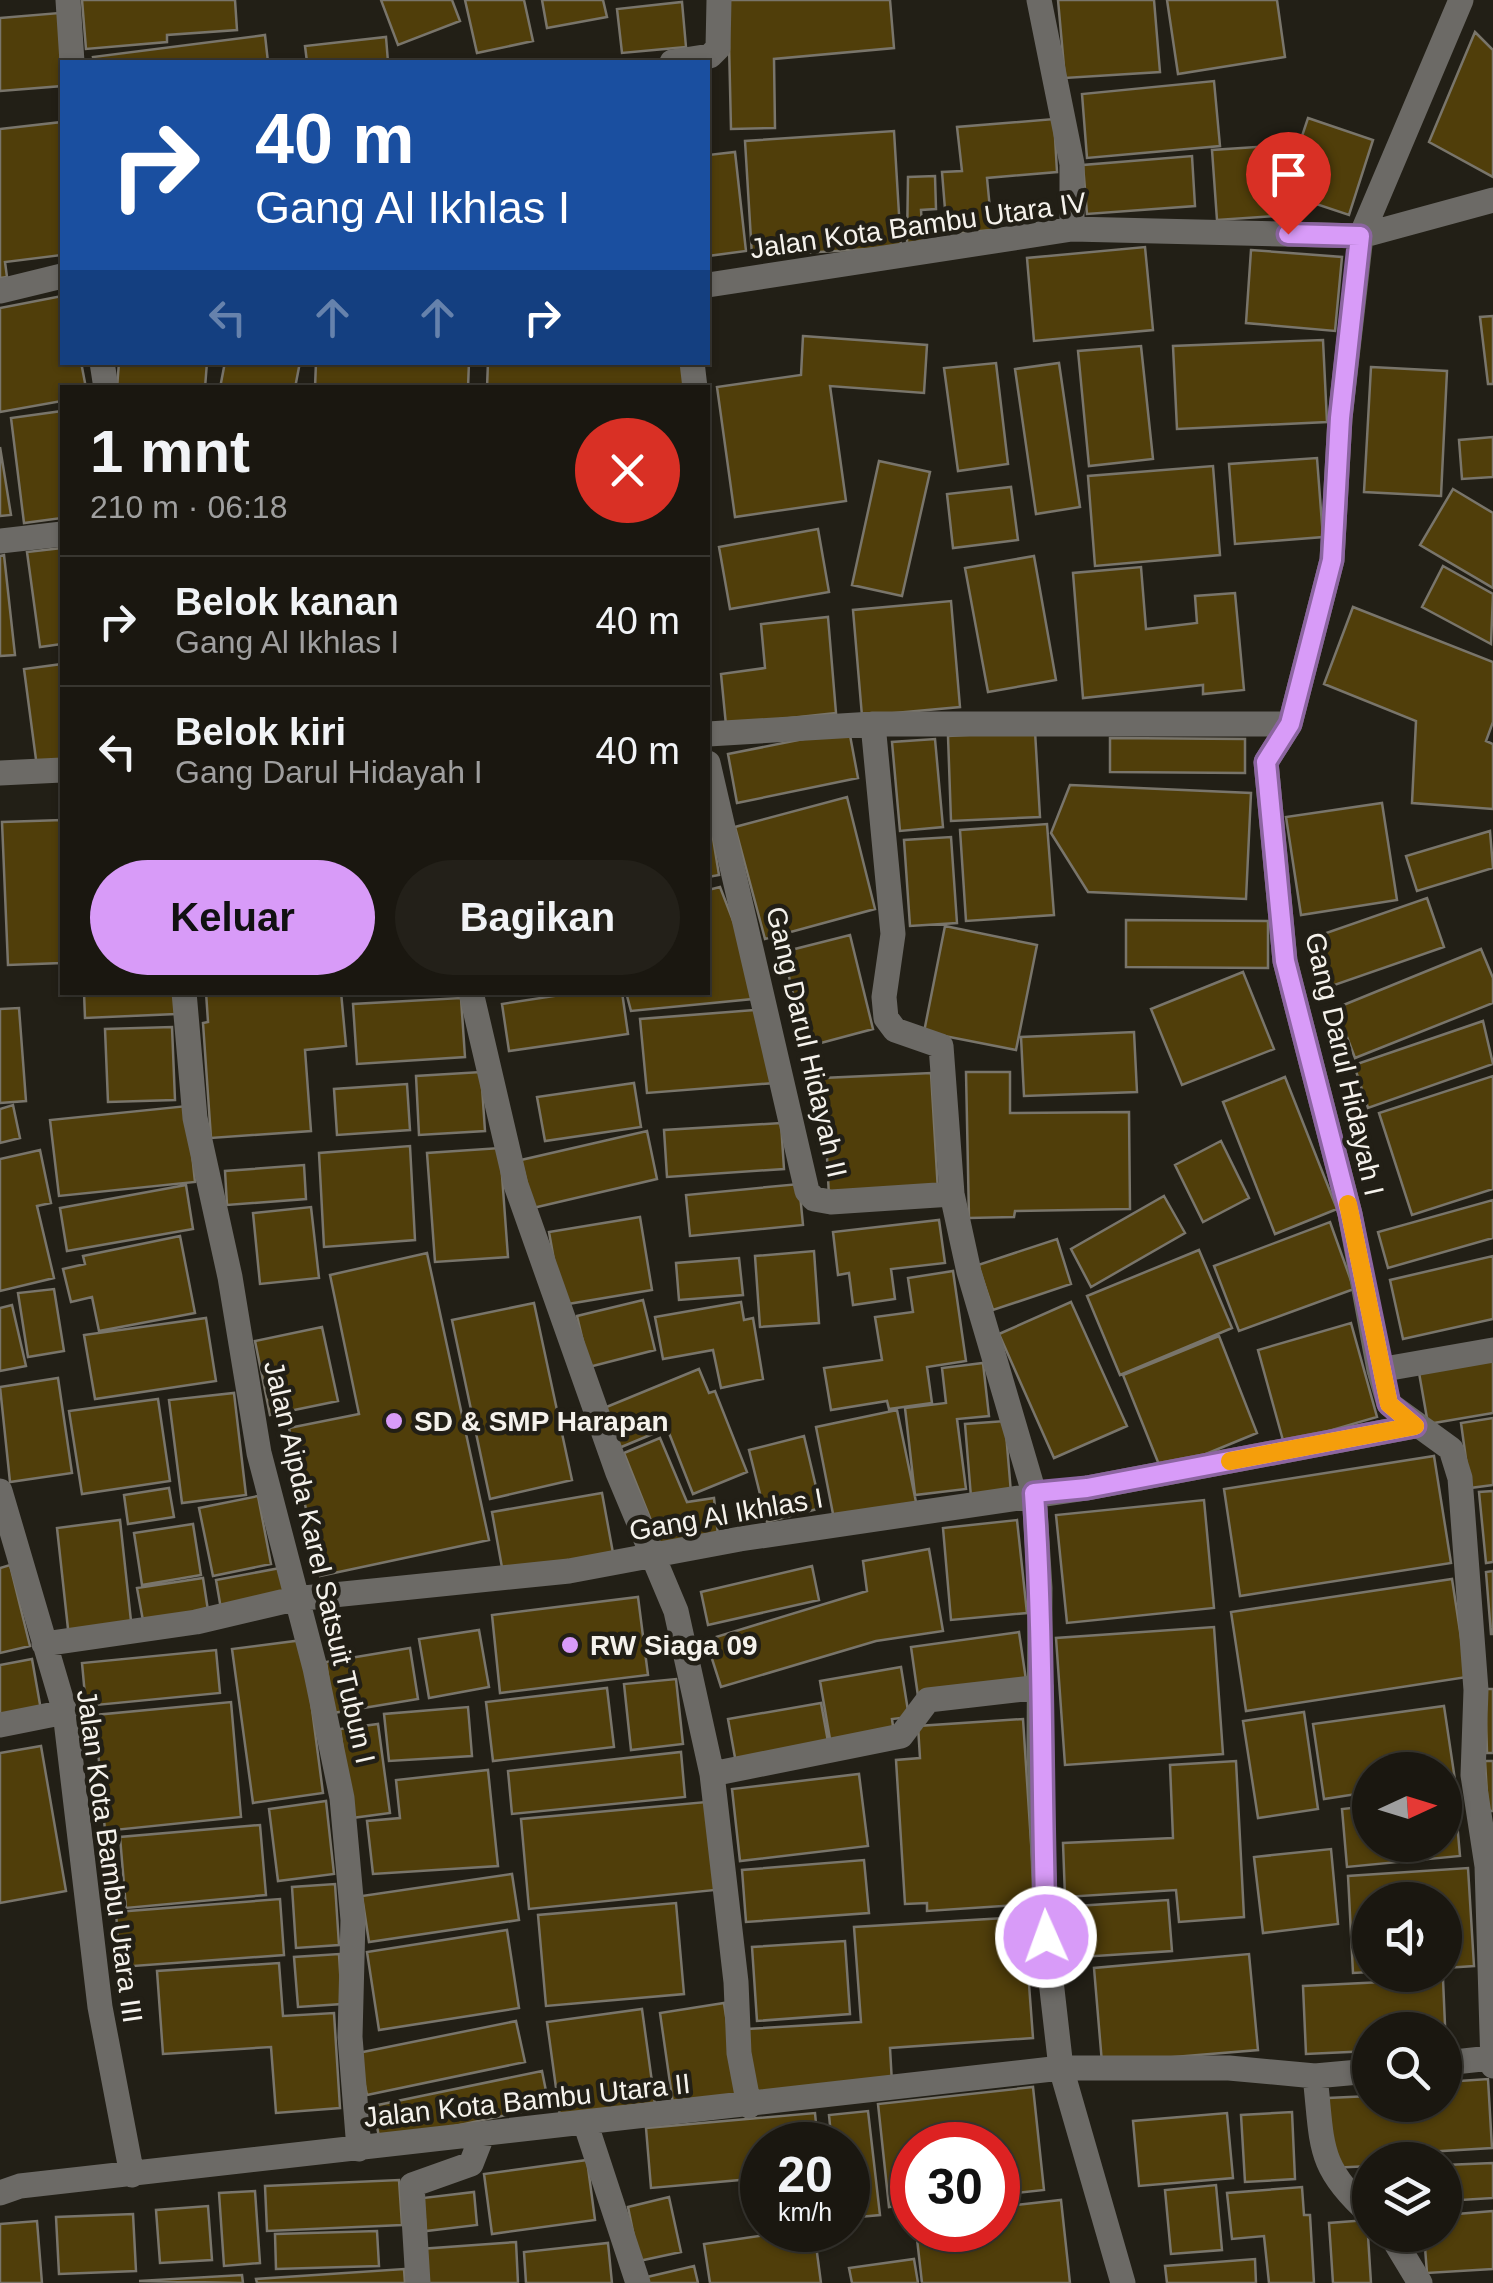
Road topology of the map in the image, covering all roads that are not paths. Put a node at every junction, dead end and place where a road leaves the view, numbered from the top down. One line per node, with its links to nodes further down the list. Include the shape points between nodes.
1 (68, 0): 5 (street)
2 (719, 0): 6 (street, via 718,48)
3 (1039, 0): 8 (street, via 1072,164)
4 (1461, 0): 9 (street, Gang Darul Hidayah I)
5 (72, 60)
6 (685, 60)
7 (1493, 200): 9 (street, Jalan Kota Bambu Utara IV)
8 (1072, 230): 9 (street, Jalan Kota Bambu Utara IV); 11 (street, Jalan Kota Bambu Utara IV)
9 (1360, 236): 16 (street, Gang Darul Hidayah I, via 1332,560)
10 (60, 276): 12 (street)
11 (710, 285)
12 (0, 291)
13 (60, 534): 14 (street)
14 (0, 542)
15 (872, 724): 16 (street); 17 (street); 23 (street, via 891,884 886,1018 895,1030 941,1046)
16 (1290, 724): 25 (street, Gang Darul Hidayah I, via 1266,762 1285,961 1350,1214)
17 (710, 734)
18 (60, 770): 20 (street)
19 (710, 771): 23 (street, Gang Darul Hidayah II, via 807,1192 831,1202)
20 (0, 773)
21 (184, 995): 31 (street, Jalan Aipda Karel Satsuit Tubun I, via 194,1118)
22 (471, 995): 30 (street, via 516,1186 618,1473)
23 (952, 1194): 28 (street)
24 (1493, 1350): 25 (street)
25 (1380, 1370): 26 (street, Gang Darul Hidayah I, via 1389,1404)
26 (1415, 1426): 28 (street, Gang Al Ikhlas I); 37 (street, Gang Darul Hidayah I, via 1451,1449 1460,1478 1476,1690 1473,1774)
27 (0, 1491): 29 (street, Jalan Kota Bambu Utara III)
28 (1034, 1493): 30 (street, Gang Al Ikhlas I); 33 (street)
29 (4, 1522): 32 (street, Jalan Kota Bambu Utara III)
30 (656, 1557): 31 (street, Gang Al Ikhlas I); 36 (street, via 676,1611)
31 (294, 1599): 32 (street, Gang Al Ikhlas I, via 196,1622); 46 (street, Jalan Aipda Karel Satsuit Tubun I, via 342,1798 353,1920 350,2037)
32 (44, 1644): 34 (street, Jalan Kota Bambu Utara III)
33 (1042, 1687): 36 (street, via 928,1700 901,1736); 40 (street, via 1046,1937)
34 (65, 1712): 35 (street); 47 (street, Jalan Kota Bambu Utara III, via 100,2008)
35 (0, 1725)
36 (712, 1774): 43 (street)
37 (1490, 1866): 38 (street, Gang Darul Hidayah I)
38 (1493, 2053): 39 (street)
39 (1462, 2059)
40 (1061, 2068): 42 (street, Jalan Kota Bambu Utara II, via 1229,2068); 43 (street, Jalan Kota Bambu Utara II); 53 (street)
41 (1352, 2073): 42 (street, Jalan Kota Bambu Utara II)
42 (1315, 2076): 49 (street, via 1327,2166)
43 (749, 2106): 44 (street, Jalan Kota Bambu Utara II)
44 (586, 2125): 45 (street, Jalan Kota Bambu Utara II); 52 (street)
45 (482, 2136): 46 (street, Jalan Kota Bambu Utara II); 51 (street, via 471,2164 412,2185)
46 (359, 2149): 47 (street, Jalan Kota Bambu Utara II)
47 (132, 2175): 48 (street, Jalan Kota Bambu Utara II)
48 (0, 2192)
49 (1352, 2198)
50 (1401, 2252): 54 (street)
51 (418, 2283)
52 (638, 2283)
53 (1124, 2283)
54 (1420, 2283)

